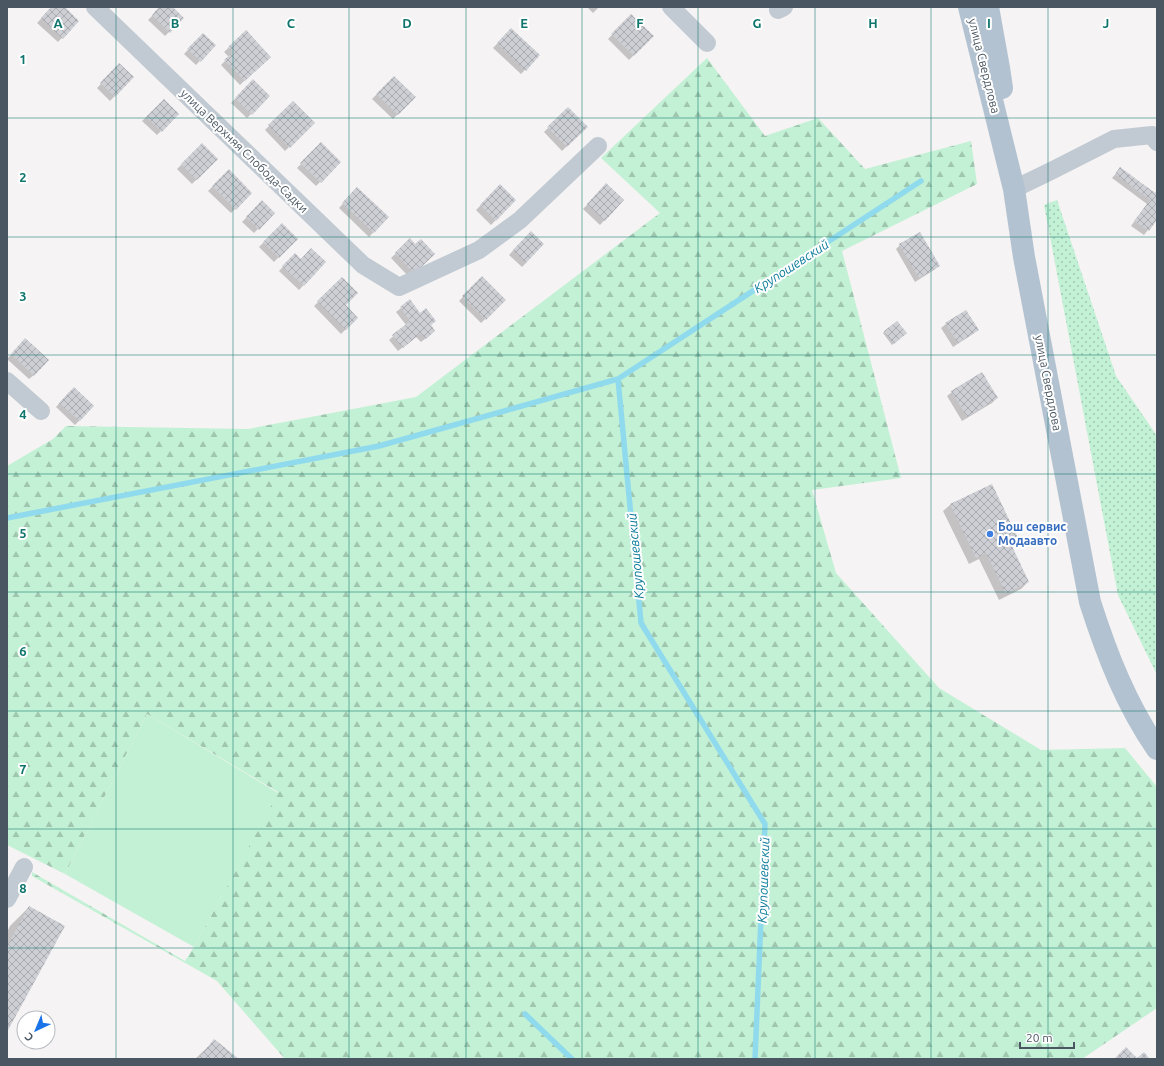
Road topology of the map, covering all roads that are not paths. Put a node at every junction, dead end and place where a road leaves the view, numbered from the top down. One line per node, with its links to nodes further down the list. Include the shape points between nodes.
1 (96, 7): 7 (street, улица Верхняя Слобода-Садки, via 363,266 400,286 479,250 520,220)
2 (671, 7): 5 (street)
3 (969, 7): 8 (main road, улица Свердлова)
4 (988, 7): 8 (main road, via 999,68)
5 (707, 43)
6 (1157, 142): 8 (street, via 1152,135 1114,139)
7 (598, 146)
8 (1014, 189): 11 (main road, улица Свердлова, via 1024,257 1090,602 1121,686)
9 (7, 381): 10 (street)
10 (41, 411)
11 (1157, 749)
12 (24, 867): 13 (street)
13 (7, 899)

